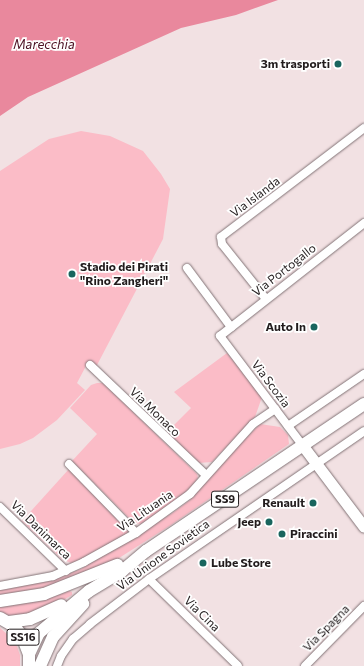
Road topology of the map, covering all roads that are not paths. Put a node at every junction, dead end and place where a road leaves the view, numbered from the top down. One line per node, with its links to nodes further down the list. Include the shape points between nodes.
1 (364, 128): 4 (street, Via Islanda, via 221,237 222,244)
2 (364, 223): 4 (street, Via Portogallo)
3 (187, 268): 5 (street)
4 (266, 299): 5 (street, Via Portogallo)
5 (231, 327): 6 (street, Via Portogallo)
6 (220, 336): 10 (street, Via Scozia)
7 (90, 365): 16 (street, Via Monaco)
8 (364, 374): 11 (street)
9 (364, 404): 13 (main road, SS9)
10 (275, 408): 11 (street, Via Scozia); 16 (street, Via Lituania, via 253,424)
11 (288, 426): 13 (street, Via Scozia)
12 (364, 431): 14 (street, Via Unione Sovietica)
13 (303, 446): 14 (street); 20 (main road, SS9)
14 (315, 463): 18 (street); 22 (street, Via Unione Sovietica)
15 (69, 464): 19 (street)
16 (205, 474): 19 (street, Via Lituania, via 190,494)
17 (0, 507): 21 (street, Via Danimarca)
18 (364, 527)
19 (136, 533): 21 (street, Via Lituania)
20 (120, 568): 24 (main road, via 44,594); 26 (main road, SS9, via 43,615); 27 (main road, SS9, via 52,620 39,633); 28 (main road, via 67,619 53,637)
21 (66, 570): 23 (street, Via Lituania, via 53,576)
22 (149, 579): 29 (street, Via Unione Sovietica, via 73,639 60,656); 30 (street, Via Cina)
23 (0, 586)
24 (0, 601)
25 (364, 606): 31 (street, Via Spagna)
26 (4, 620): 27 (main road, SS16, via 22,636)
27 (29, 660)
28 (40, 666)
29 (57, 666)
30 (238, 666)
31 (305, 666)

